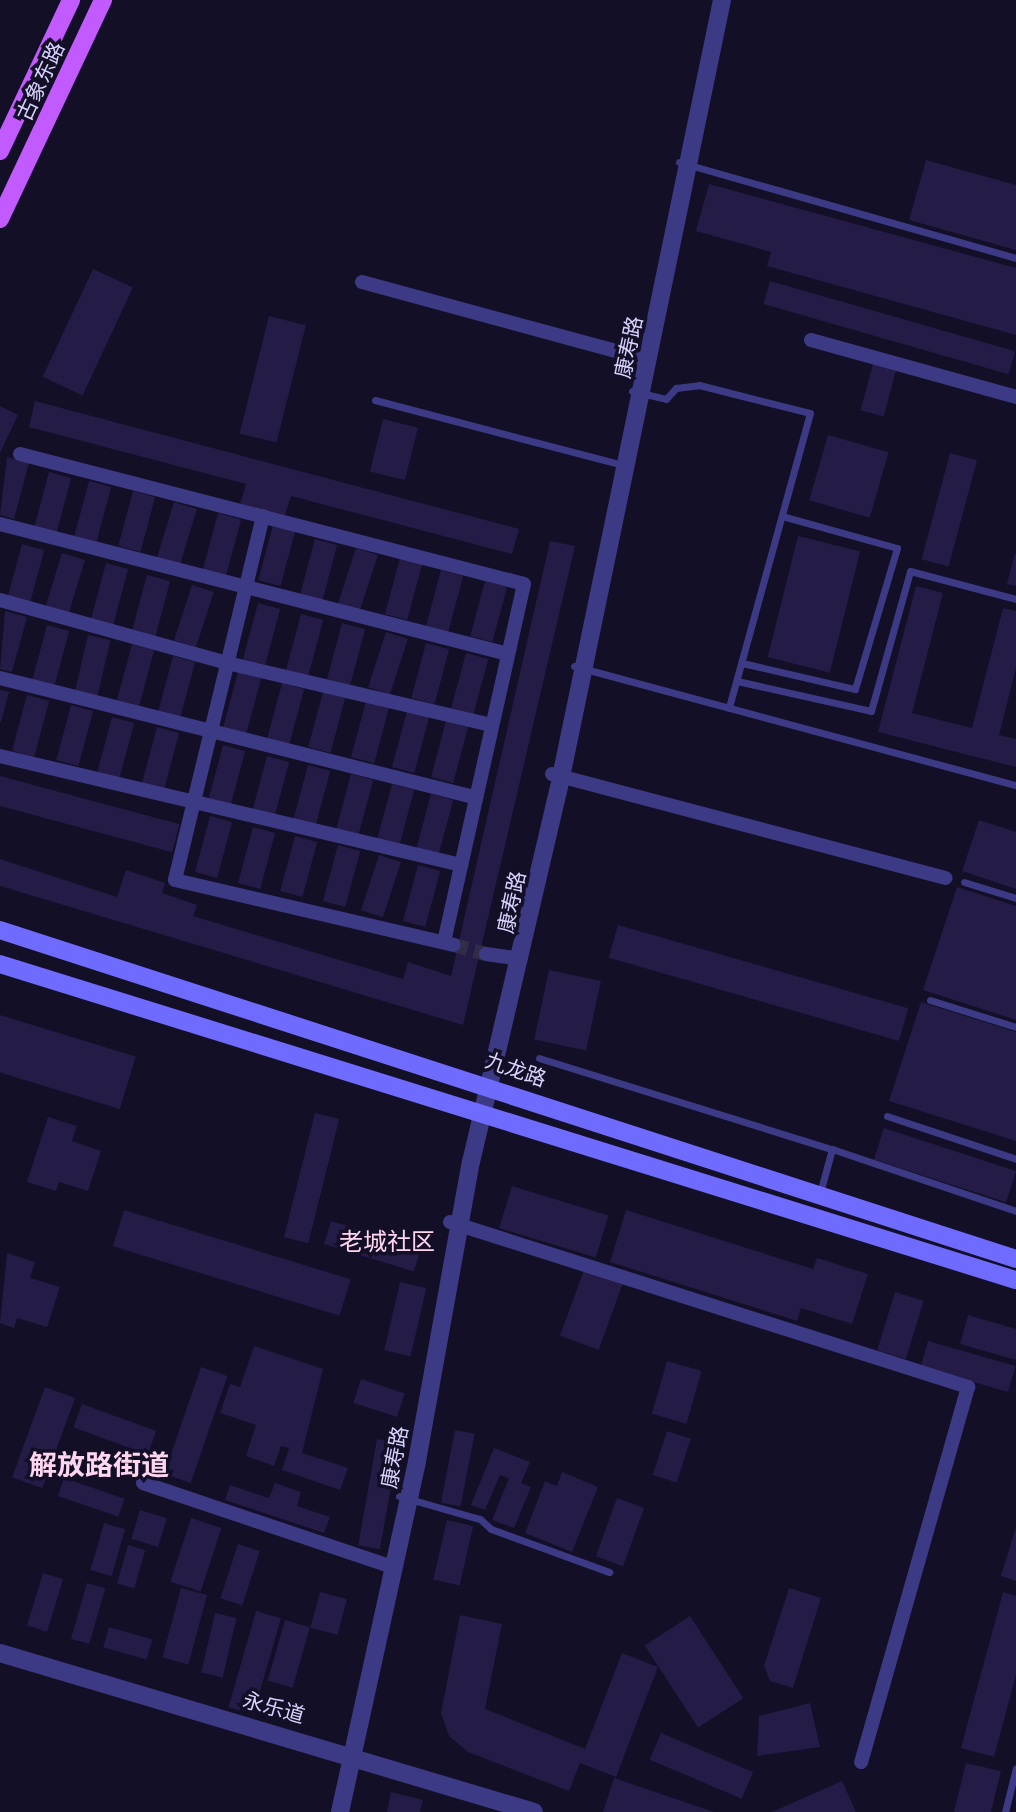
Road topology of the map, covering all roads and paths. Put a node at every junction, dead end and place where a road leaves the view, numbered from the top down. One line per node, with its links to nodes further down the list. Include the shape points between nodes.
1 (71, 0): 5 (main road, 古象东路)
2 (103, 0): 7 (main road, 古象东路)
3 (712, 0): 6 (street, 康寿路)
4 (722, 0): 6 (street, 康寿路)
5 (0, 151)
6 (684, 163): 8 (lane); 11 (street, 康寿路)
7 (0, 219)
8 (1016, 258)
9 (362, 282): 11 (street)
10 (811, 340): 13 (street)
11 (644, 359): 12 (street, 康寿路)
12 (637, 392): 16 (street, 康寿路); 18 (lane, via 666,399 676,388 699,384 810,413)
13 (1016, 397)
14 (375, 400): 16 (lane)
15 (20, 454): 17 (street)
16 (622, 465): 26 (street, 康寿路)
17 (263, 516): 20 (street); 23 (street, via 524,583)
18 (782, 516): 25 (lane); 25 (lane, via 897,548 855,690)
19 (0, 524): 20 (street)
20 (246, 587): 23 (street); 24 (street)
21 (1016, 599): 28 (lane, via 910,571 871,711)
22 (0, 600): 24 (street)
23 (508, 654): 30 (street)
24 (227, 663): 30 (street); 31 (street)
25 (741, 663): 28 (lane)
26 (579, 667): 29 (lane); 33 (street, 康寿路)
27 (0, 678): 31 (street)
28 (737, 681): 29 (lane)
29 (729, 709): 34 (lane)
30 (492, 725): 35 (street)
31 (211, 731): 35 (street); 36 (street)
32 (0, 757): 36 (street)
33 (556, 775): 38 (street); 43 (street, 康寿路)
34 (1016, 785)
35 (476, 798): 37 (street)
36 (193, 806): 37 (street); 37 (street, via 175,880 449,944)
37 (461, 865)
38 (945, 878)
39 (964, 882): 40 (lane)
40 (1016, 898)
41 (0, 930): 48 (main road, 九龙路)
42 (486, 954): 43 (street)
43 (516, 959): 48 (street, 康寿路)
44 (0, 964): 49 (main road)
45 (930, 1000): 46 (lane)
46 (1016, 1027)
47 (539, 1058): 51 (lane)
48 (487, 1083): 49 (street, 康寿路); 53 (main road, 九龙路)
49 (479, 1112): 55 (street, 康寿路); 57 (main road)
50 (887, 1116): 52 (lane)
51 (832, 1149): 53 (lane); 54 (lane)
52 (1016, 1159)
53 (819, 1197): 56 (main road, 九龙路)
54 (1016, 1211)
55 (455, 1223): 59 (street, 康寿路); 65 (street, via 968,1387)
56 (1016, 1259)
57 (1016, 1280)
58 (143, 1483): 60 (street)
59 (404, 1498): 60 (street, 康寿路); 61 (lane, via 480,1518 491,1529)
60 (390, 1566): 64 (street, 康寿路)
61 (609, 1572)
62 (0, 1653): 64 (street, 永乐道)
63 (0, 1663): 64 (street, 永乐道)
64 (346, 1759): 67 (street, 康寿路); 68 (street, 康寿路); 69 (street, 永乐道); 70 (street, 永乐道)
65 (861, 1762)
66 (1016, 1768): 71 (lane)
67 (329, 1812)
68 (340, 1812)
69 (494, 1812)
70 (534, 1812)
71 (1005, 1812)

